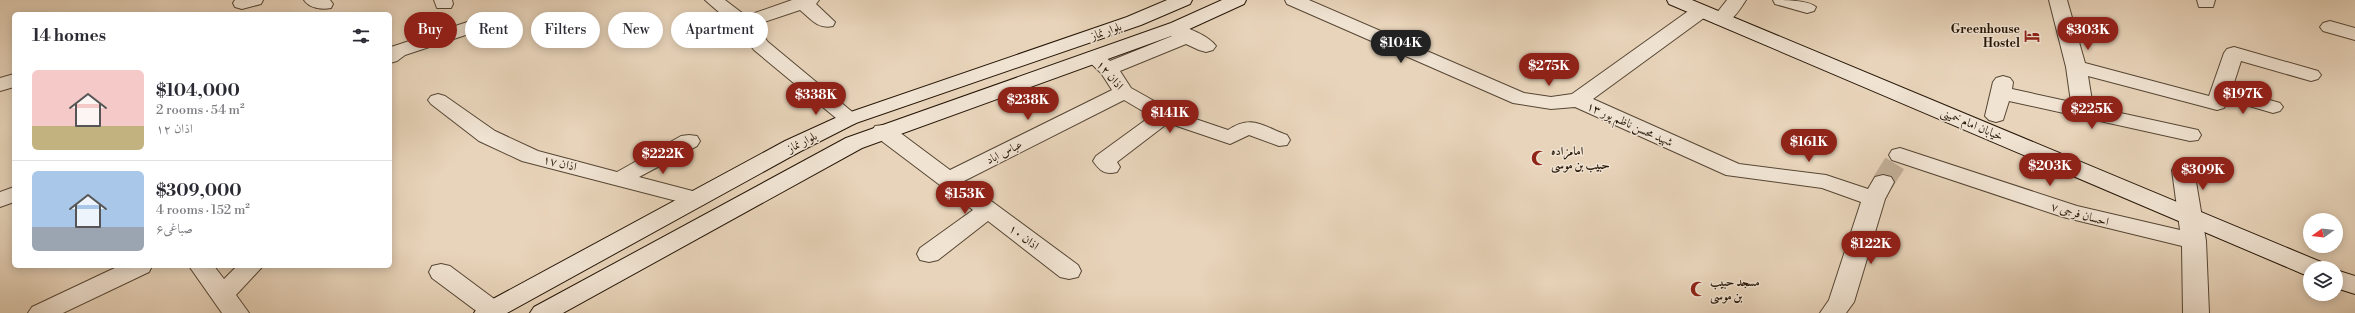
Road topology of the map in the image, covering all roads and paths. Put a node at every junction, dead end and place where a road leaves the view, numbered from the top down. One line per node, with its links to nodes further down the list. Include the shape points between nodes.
1 (714, 0): 12 (street)
2 (1183, 0): 36 (street, بلوار نماز, via 1134,21)
3 (1237, 0): 18 (street, بلوار نماز)
4 (1294, 0): 31 (street, via 1520,99 1550,103)
5 (1676, 0): 11 (street, خیابان امام خمینی)
6 (1737, 0): 14 (street)
7 (1782, 0): 10 (street)
8 (2058, 0): 24 (street)
9 (806, 1): 13 (street); 15 (street)
10 (1807, 7)
11 (1701, 11): 14 (street, خیابان امام خمینی); 31 (street, شهید محسن ناظم پور ۱۳)
12 (729, 12)
13 (768, 14)
14 (1721, 19): 50 (street, خیابان امام خمینی)
15 (826, 22)
16 (2330, 27): 19 (street)
17 (465, 29): 22 (street, via 398,51)
18 (1181, 32): 20 (street); 23 (street, بلوار نماز)
19 (2355, 34)
20 (1206, 46)
21 (763, 48): 36 (street)
22 (392, 56)
23 (1101, 63): 28 (street, اذان ۱۲); 37 (street, بلوار نماز)
24 (2076, 67): 29 (street, via 2217,104); 33 (street)
25 (2311, 75): 29 (street, via 2234,53)
26 (12, 81): 27 (street)
27 (0, 85)
28 (1124, 92): 34 (street, اذان ۱۲); 45 (street, عباس اباد)
29 (2222, 92): 32 (street)
30 (438, 100): 44 (street, اذان ۱۷, via 487,136 530,156)
31 (1578, 100): 65 (street, شهید محسن ناظم پور ۱۳, via 1734,170 1879,191 1841,302)
32 (2272, 107)
33 (2083, 111): 35 (street, via 2002,87); 38 (street)
34 (1165, 115): 39 (street, اذان ۱۲, via 1230,138 1248,127); 42 (street, via 1104,161)
35 (1996, 116)
36 (849, 119): 47 (street, بلوار نماز)
37 (883, 131): 45 (street, اذان ۱۰); 64 (street, بلوار نماز, via 854,143)
38 (2190, 135)
39 (1279, 140)
40 (689, 142): 44 (street)
41 (1900, 155): 51 (street, احسان فرجی ۷, via 2071,212)
42 (1109, 167)
43 (2183, 170): 50 (street)
44 (620, 179): 47 (street, اذان ۱۷)
45 (948, 180): 49 (street, اذان ۱۰)
46 (12, 195): 48 (street)
47 (696, 199): 62 (street, بلوار نماز)
48 (0, 200)
49 (988, 210): 52 (street); 57 (street, اذان ۱۰)
50 (2190, 216): 51 (street); 53 (street, خیابان امام خمینی)
51 (2194, 241): 66 (street)
52 (929, 254)
53 (2303, 264)
54 (136, 268): 63 (street)
55 (203, 268): 61 (street)
56 (250, 268): 61 (street)
57 (1069, 271)
58 (441, 272): 62 (street)
59 (2343, 281): 60 (street)
60 (2355, 286)
61 (230, 304)
62 (489, 312)
63 (41, 313)
64 (543, 313)
65 (1833, 313)
66 (2196, 313)

